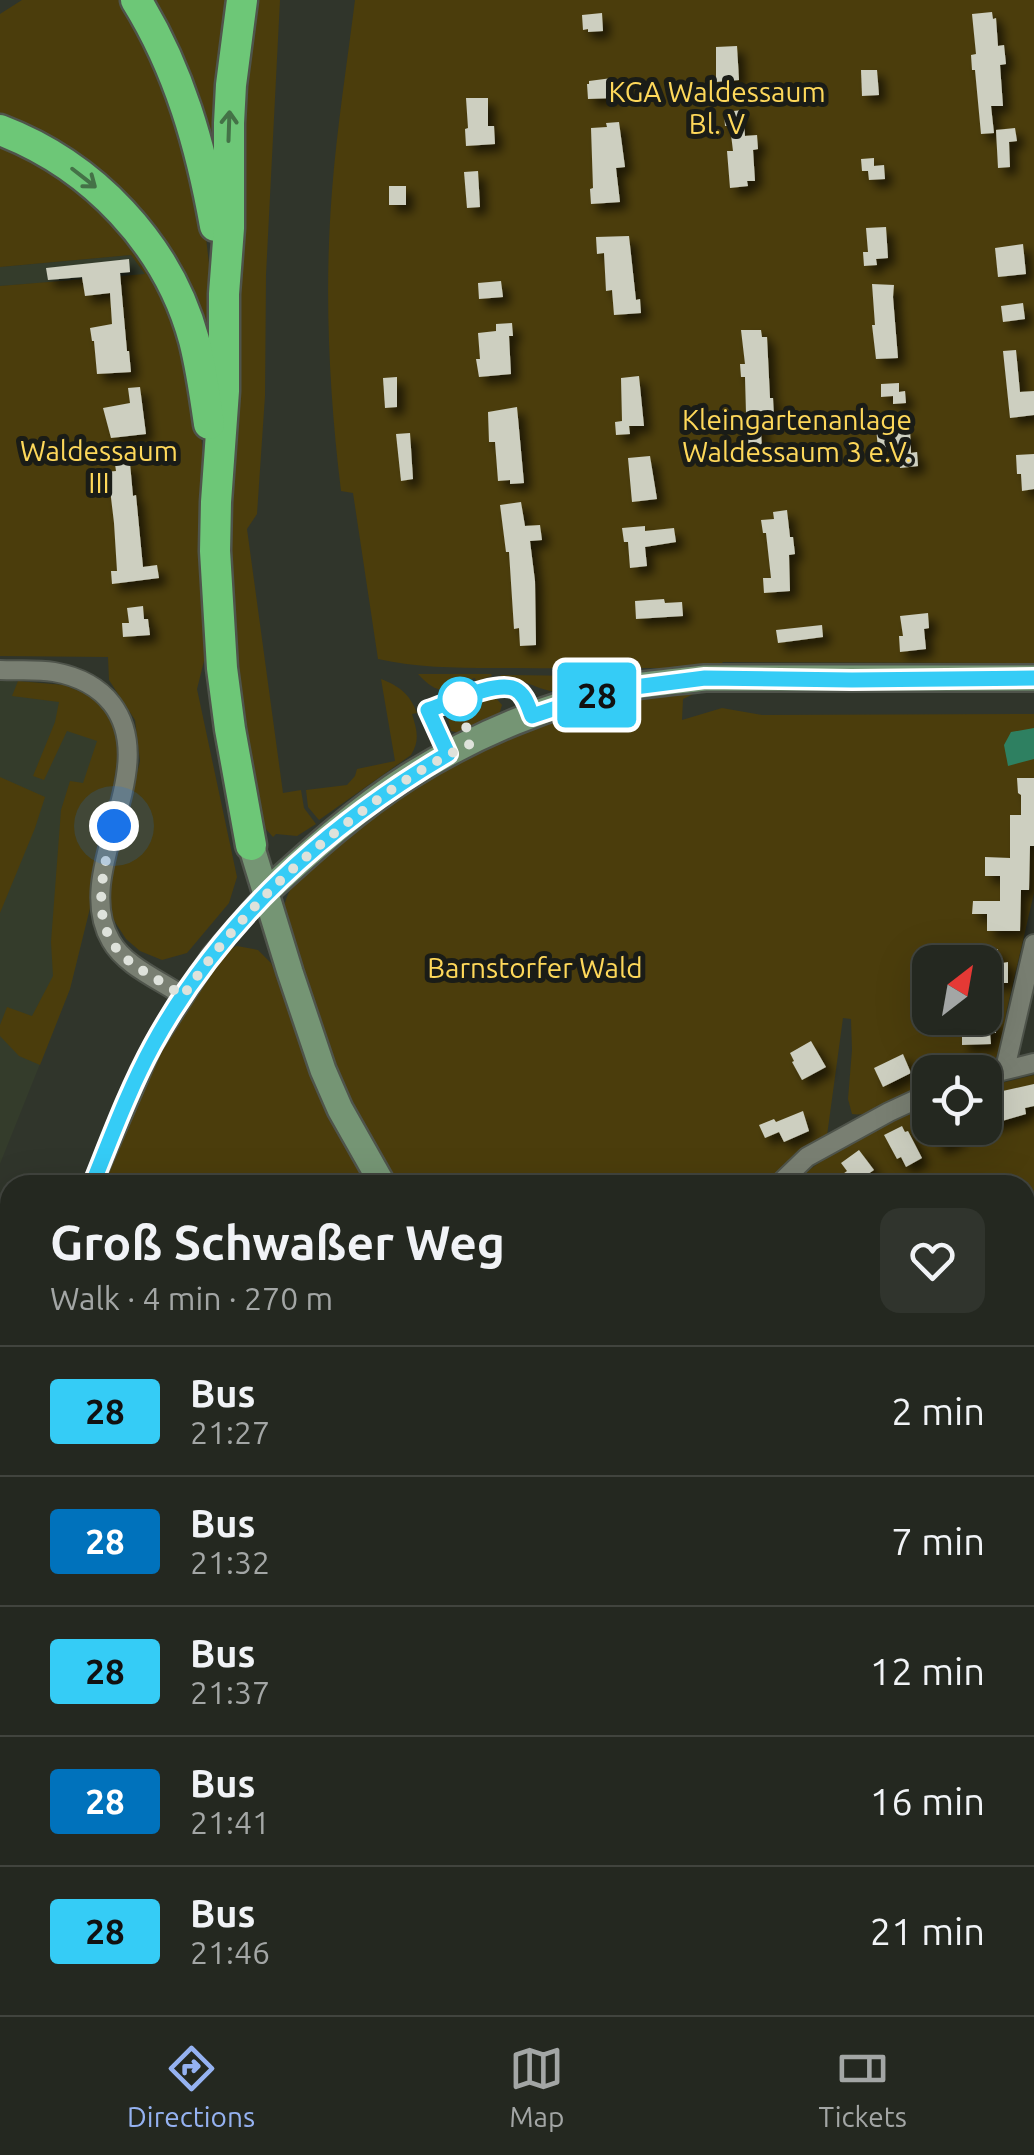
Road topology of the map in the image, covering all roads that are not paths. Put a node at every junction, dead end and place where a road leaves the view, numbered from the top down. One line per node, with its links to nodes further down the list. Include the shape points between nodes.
1 (136, 0): 4 (highway, via 174,74 196,137)
2 (242, 0): 4 (highway, one-way to 2, via 231,85)
3 (0, 130): 5 (highway, one-way to 5, via 96,187 161,265 194,340)
4 (224, 294): 5 (highway)
5 (216, 502): 8 (highway, via 222,668)
6 (0, 670): 11 (street, via 84,680 122,718 127,769 101,888 103,926 127,960)
7 (1034, 678): 9 (street, via 705,678 595,695 492,733 408,777)
8 (252, 844): 9 (street)
9 (266, 892): 11 (street); 16 (street, via 323,1070)
10 (1034, 944): 13 (street)
11 (183, 996): 15 (street, via 152,1047)
12 (1034, 1063): 13 (street)
13 (1004, 1069)
14 (912, 1102): 17 (street, via 808,1157)
15 (96, 1175)
16 (377, 1175)
17 (789, 1175)

